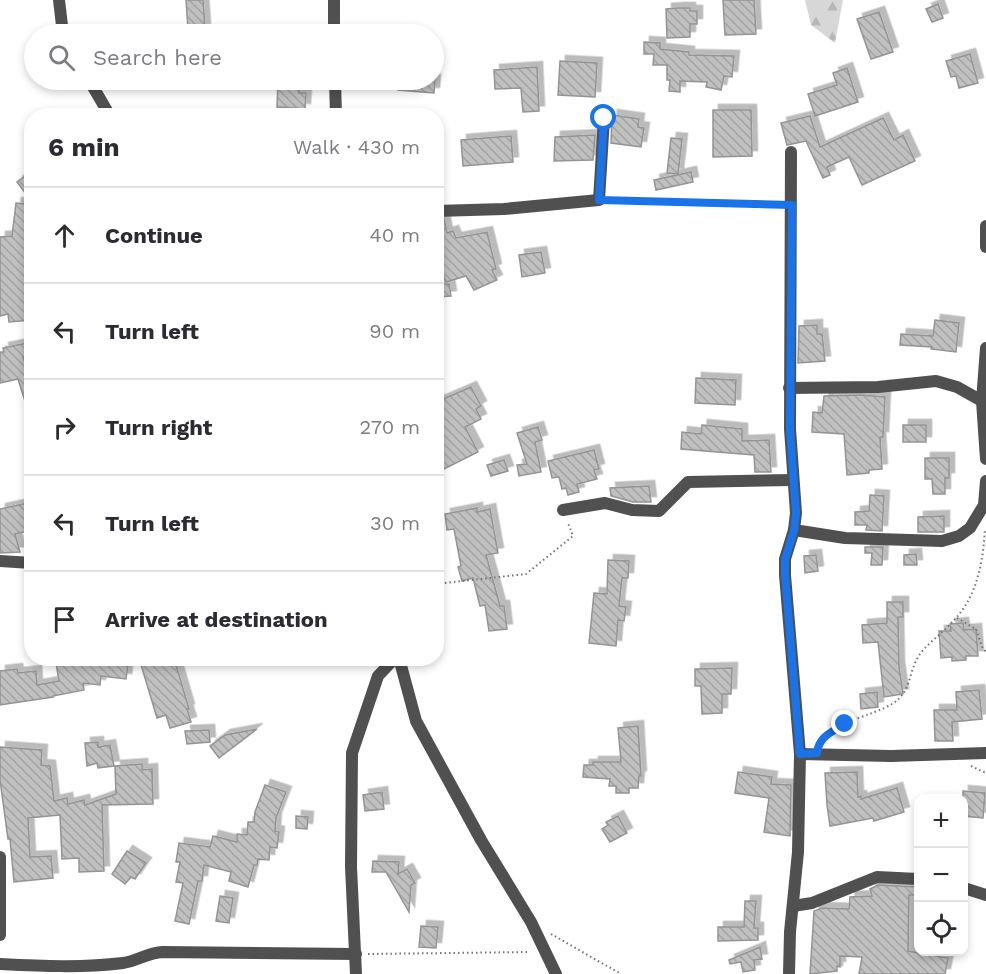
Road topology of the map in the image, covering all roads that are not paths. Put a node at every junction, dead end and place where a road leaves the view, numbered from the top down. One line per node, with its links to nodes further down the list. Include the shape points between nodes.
1 (59, 0): 3 (street)
2 (334, 0): 4 (street)
3 (62, 24)
4 (334, 24)
5 (95, 90): 7 (street)
6 (335, 90): 8 (street)
7 (105, 108)
8 (336, 108)
9 (604, 118): 11 (street, via 599,200)
10 (791, 152): 15 (street)
11 (444, 211)
12 (986, 226): 13 (street)
13 (986, 247)
14 (986, 348): 16 (street)
15 (789, 388): 16 (street, via 878,387 936,381); 18 (street)
16 (982, 400): 17 (street)
17 (986, 459)
18 (793, 480): 20 (street, via 688,482 658,511 605,503); 21 (street)
19 (986, 481): 21 (street, via 984,505 970,528 942,541 845,538)
20 (563, 510)
21 (794, 530): 27 (street, via 787,548 785,575)
22 (0, 561): 23 (street)
23 (24, 562)
24 (389, 666): 34 (street, via 378,676 352,753 351,867)
25 (399, 666): 37 (street, via 416,721 531,922)
26 (986, 753): 27 (street)
27 (800, 754): 32 (street)
28 (0, 857): 33 (street)
29 (914, 879): 32 (street, via 878,878 812,903)
30 (968, 890): 31 (street)
31 (986, 895)
32 (793, 906): 38 (street)
33 (0, 935)
34 (356, 954): 35 (street, via 163,952 150,953 132,962 77,967); 36 (street)
35 (0, 964)
36 (356, 974)
37 (556, 974)
38 (789, 974)

